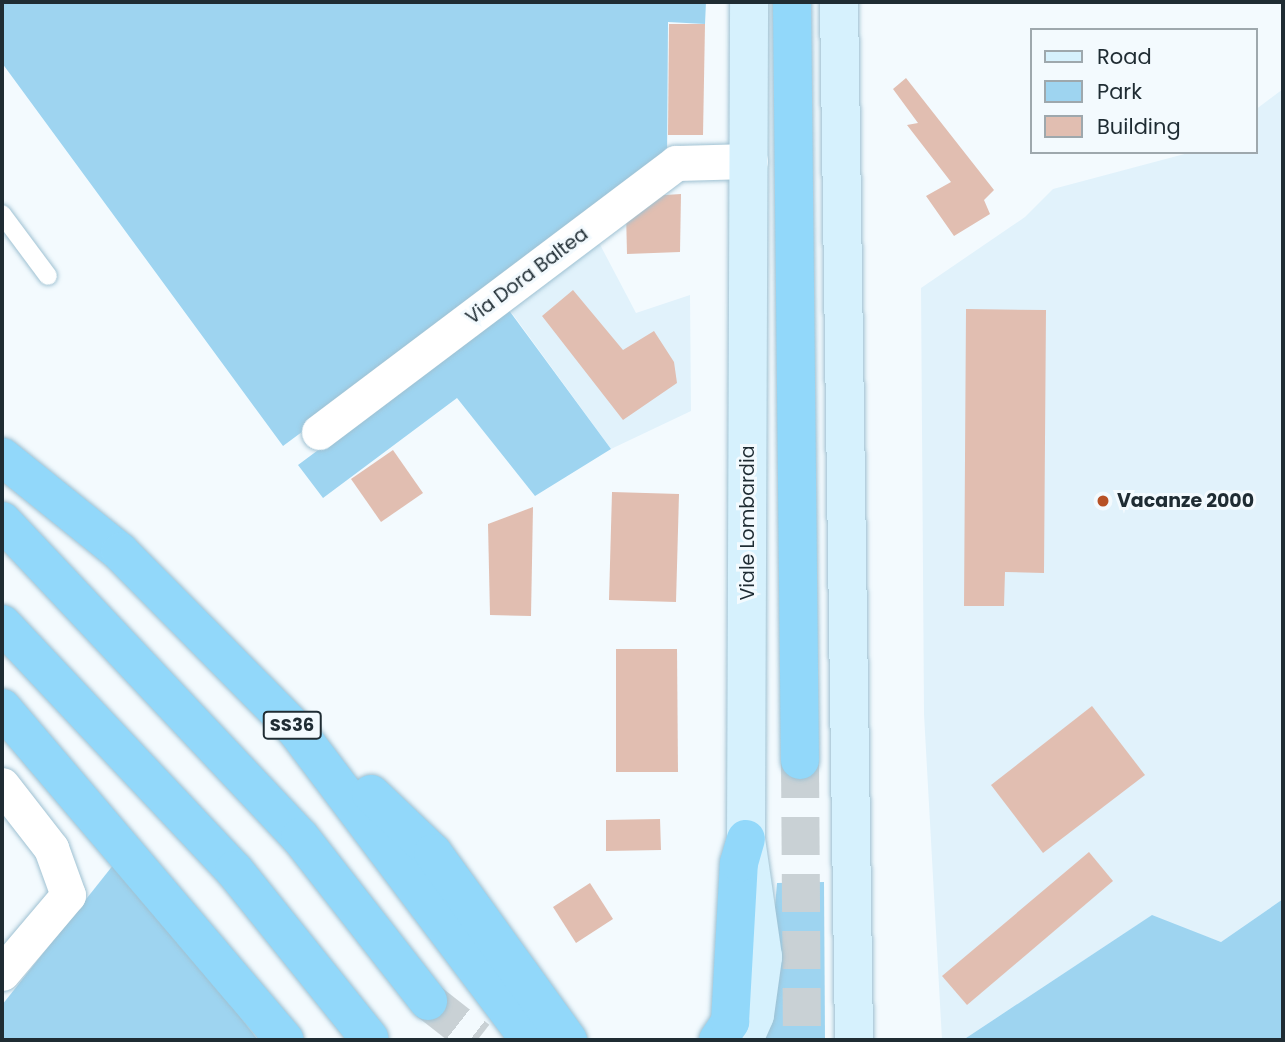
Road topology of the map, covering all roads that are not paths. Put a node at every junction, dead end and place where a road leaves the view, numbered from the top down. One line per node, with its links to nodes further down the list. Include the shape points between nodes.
1 (749, 2): 4 (main road, Viale Lombardia)
2 (792, 2): 13 (highway)
3 (839, 2): 24 (main road)
4 (750, 161): 7 (street, Via Dora Baltea, via 676,163); 15 (main road, Viale Lombardia)
5 (2, 214): 6 (lane)
6 (48, 276)
7 (319, 432)
8 (2, 457): 12 (highway, SS36, via 120,552)
9 (2, 522): 17 (highway, via 300,837)
10 (2, 624): 18 (highway, via 234,870)
11 (2, 708): 19 (highway)
12 (298, 731): 20 (highway, SS36); 21 (highway, via 433,853)
13 (800, 760)
14 (2, 785): 16 (street, via 51,848 68,895)
15 (746, 839): 22 (highway, via 739,863 730,1022); 23 (main road, Viale Lombardia, via 763,957 755,1015)
16 (2, 973)
17 (428, 1001)
18 (369, 1038)
19 (285, 1040)
20 (530, 1040)
21 (568, 1040)
22 (718, 1040)
23 (744, 1040)
24 (854, 1040)

